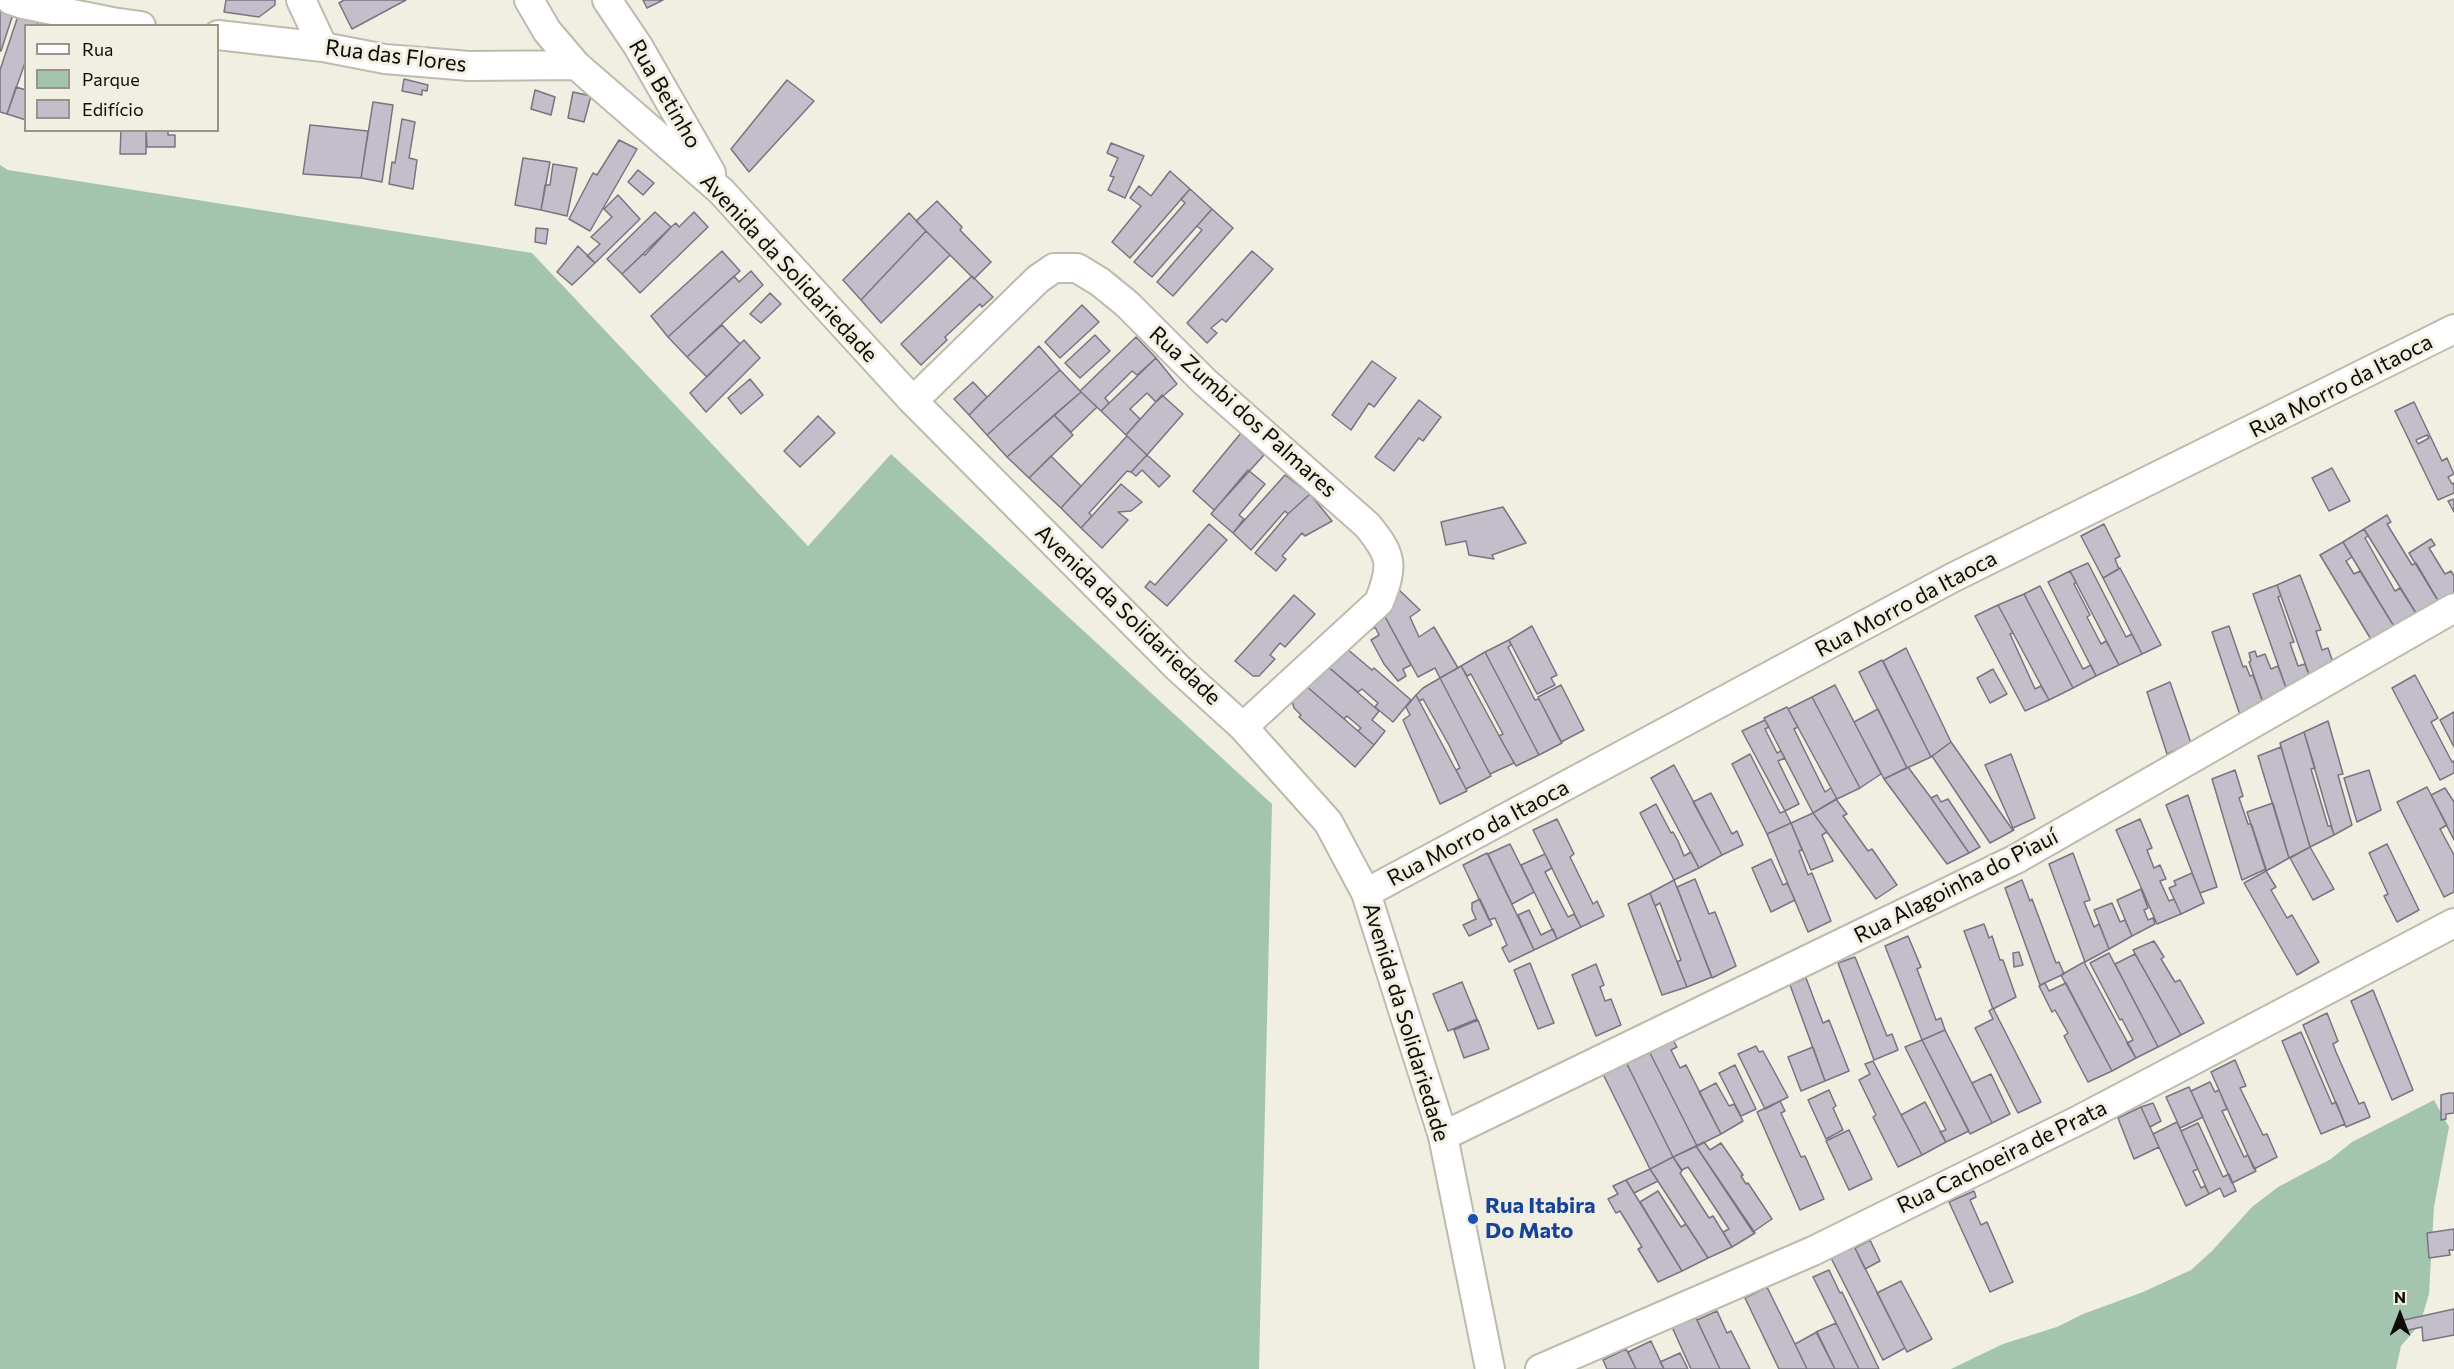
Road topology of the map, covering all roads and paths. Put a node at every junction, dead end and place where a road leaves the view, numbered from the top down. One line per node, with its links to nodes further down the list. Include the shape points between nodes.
1 (301, 0): 7 (street)
2 (529, 0): 8 (street, Avenida da Solidariedade, via 547,31)
3 (607, 0): 9 (street, Rua Betinho, via 639,46)
4 (19, 2): 5 (street)
5 (126, 24)
6 (219, 34): 7 (street, Rua das Flores)
7 (323, 47): 8 (street, Rua das Flores, via 384,59 469,66)
8 (576, 64): 9 (street, Avenida da Solidariedade)
9 (721, 190): 11 (street, Avenida da Solidariedade)
10 (2454, 329): 14 (street, Rua Morro da Itaoca, via 1952,578)
11 (914, 401): 13 (street, Avenida da Solidariedade, via 1178,668); 13 (street, Rua Zumbi dos Palmares, via 1038,279 1054,268 1077,267 1126,304 1205,382 1367,525 1383,544 1390,561 1389,578 1380,602)
12 (2454, 608): 16 (street, Rua Alagoinha do Piauí, via 2016,859)
13 (1243, 726): 14 (street, Avenida da Solidariedade, via 1328,822)
14 (1366, 893): 16 (street, Avenida da Solidariedade)
15 (2454, 923): 18 (street, Rua Cachoeira de Prata, via 2111,1104 1813,1251)
16 (1443, 1136): 17 (street, Avenida da Solidariedade)
17 (1490, 1369)
18 (1540, 1369)

